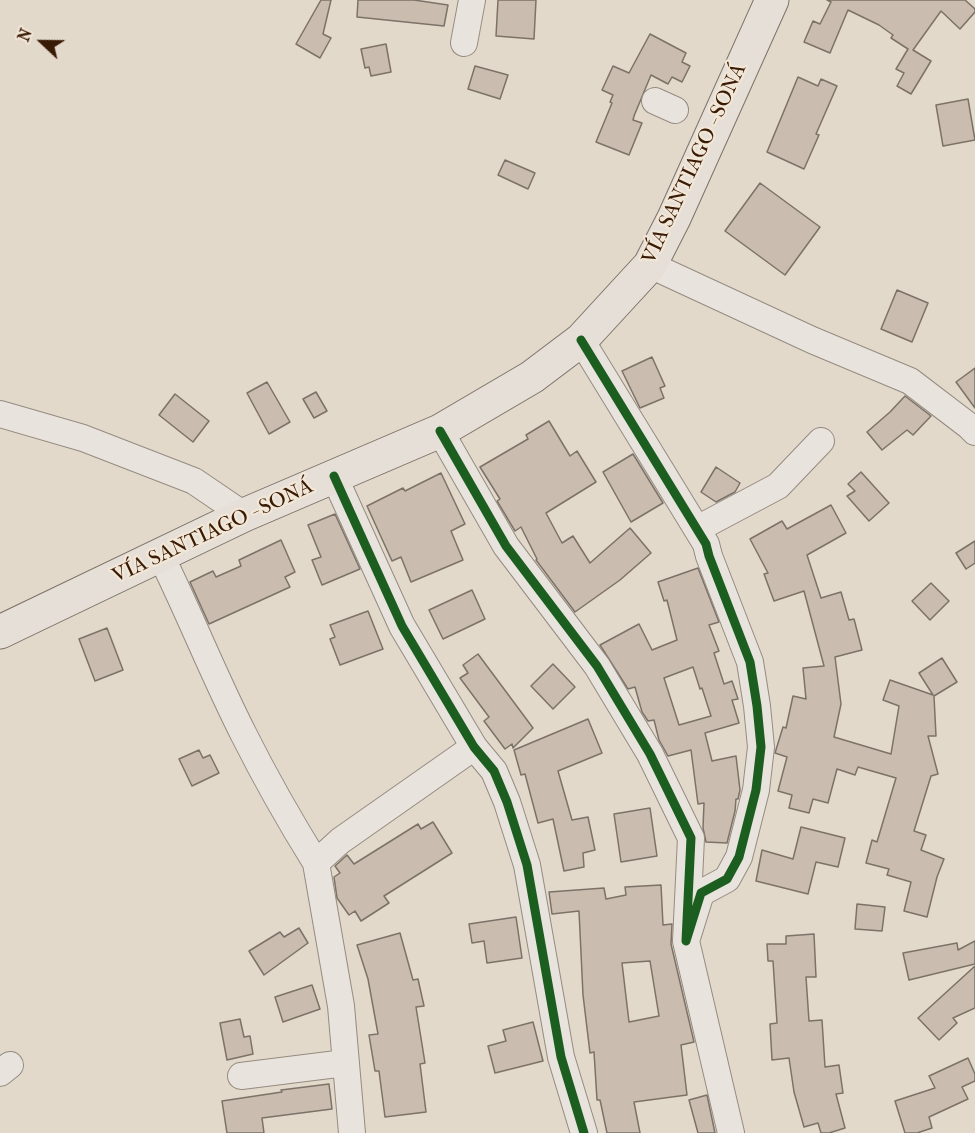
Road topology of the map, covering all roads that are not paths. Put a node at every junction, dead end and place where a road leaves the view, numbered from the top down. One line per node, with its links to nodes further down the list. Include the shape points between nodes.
1 (472, 0): 3 (street)
2 (772, 0): 4 (main road, VÍA SANTIAGO - SONÁ)
3 (464, 43)
4 (650, 265): 5 (main road, VÍA SANTIAGO - SONÁ); 8 (street, via 910,381)
5 (581, 340): 7 (main road, VÍA SANTIAGO - SONÁ, via 532,377); 12 (street)
6 (0, 414): 11 (street, via 83,438 194,481)
7 (440, 430): 10 (main road, VÍA SANTIAGO - SONÁ); 17 (street, via 506,546 597,666 650,754 691,838)
8 (975, 432)
9 (821, 441): 12 (street, via 778,486)
10 (334, 476): 11 (main road, VÍA SANTIAGO - SONÁ); 15 (street, via 402,626)
11 (244, 515): 13 (main road, VÍA SANTIAGO - SONÁ)
12 (697, 529): 17 (street, via 750,662 761,747 756,790 739,857 727,879 701,893)
13 (161, 556): 14 (main road, VÍA SANTIAGO - SONÁ); 16 (street, via 243,734)
14 (0, 632)
15 (474, 747): 16 (street, via 340,841); 21 (street, via 494,771 527,865 561,1057)
16 (316, 863): 18 (street, via 341,1006)
17 (686, 941): 22 (street)
18 (345, 1063): 19 (street); 20 (street)
19 (240, 1076)
20 (352, 1133)
21 (584, 1133)
22 (731, 1133)

